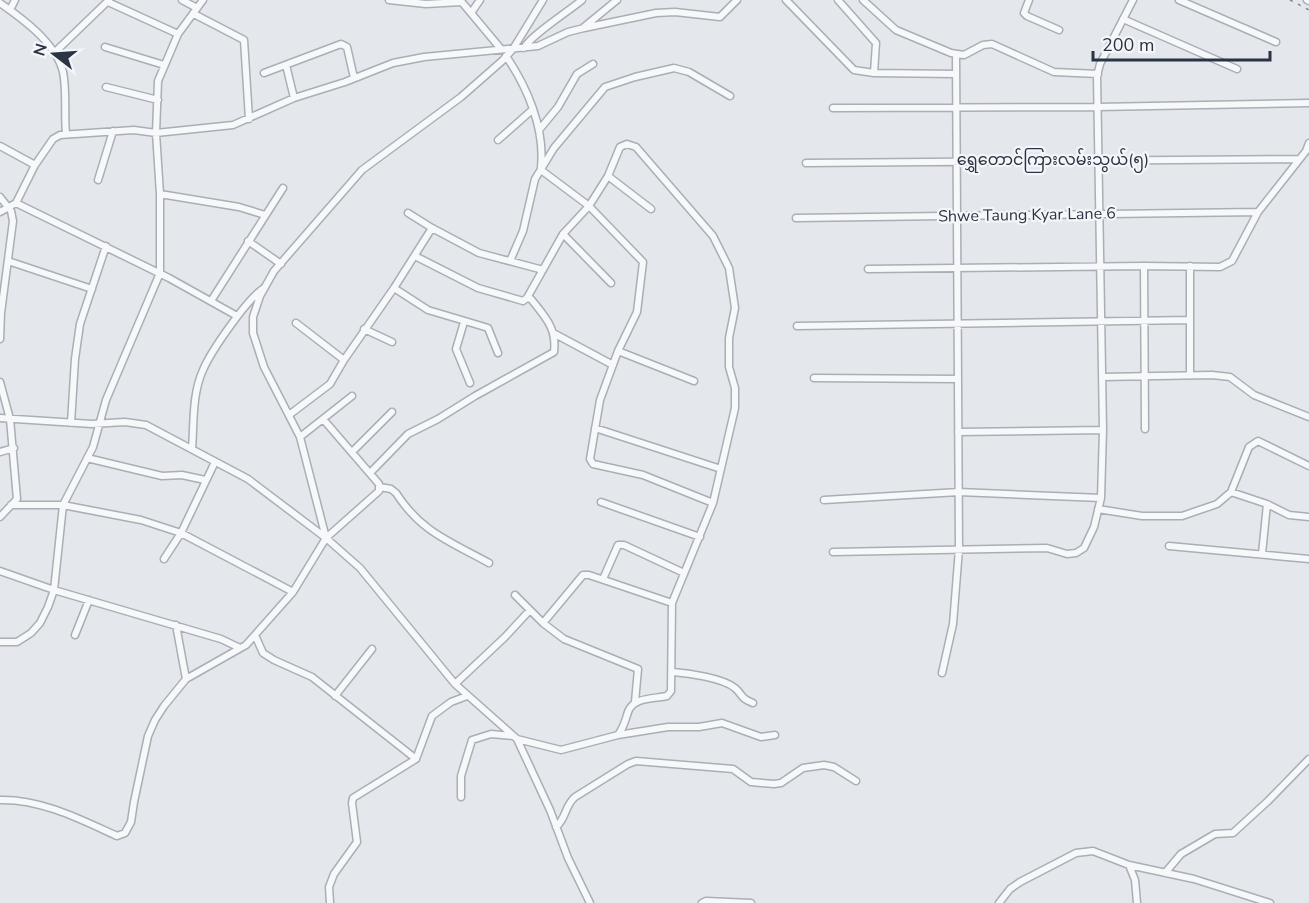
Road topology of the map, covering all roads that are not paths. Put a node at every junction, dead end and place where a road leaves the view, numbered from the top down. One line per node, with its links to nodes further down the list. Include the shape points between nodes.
1 (15, 0): 19 (street)
2 (182, 0): 20 (street)
3 (203, 0): 20 (street)
4 (389, 0): 17 (street, via 426,4)
5 (480, 0): 21 (street)
6 (543, 0): 30 (street)
7 (582, 0): 28 (street, via 527,42)
8 (617, 0): 23 (street)
9 (737, 0): 23 (street, via 720,17 656,13)
10 (786, 0): 39 (street, via 846,64 854,70)
11 (838, 0): 39 (street, via 876,43)
12 (863, 0): 32 (street, via 896,30)
13 (1029, 0): 24 (street, via 1024,13)
14 (1133, 0): 22 (street)
15 (1179, 0): 26 (street)
16 (109, 1): 25 (street); 31 (street)
17 (461, 1): 21 (street)
18 (0, 3): 19 (street)
19 (10, 10): 31 (street)
20 (195, 11): 25 (street); 52 (street, via 244,40)
21 (471, 13): 29 (street)
22 (1123, 19): 37 (street); 41 (street)
23 (584, 28): 28 (street)
24 (1059, 30)
25 (178, 34): 35 (street)
26 (1276, 42)
27 (105, 47): 35 (street)
28 (525, 48): 30 (street)
29 (501, 49): 30 (street); 42 (street, via 393,63)
30 (513, 49): 33 (street)
31 (54, 53): 55 (street, via 62,71)
32 (956, 54): 40 (street); 41 (street, via 964,55 992,44 1054,72)
33 (506, 56): 51 (street, via 521,78); 89 (street, via 461,97 362,170)
34 (593, 64): 53 (street, via 577,74)
35 (164, 65): 46 (street, via 158,81)
36 (286, 65): 38 (street); 42 (street, via 344,45); 45 (street)
37 (1237, 69)
38 (264, 73)
39 (874, 73): 40 (street)
40 (956, 74): 48 (street)
41 (1098, 74): 49 (street)
42 (354, 78): 45 (street)
43 (106, 87): 46 (street)
44 (730, 96): 65 (street, via 689,72 674,68 605,87 554,148)
45 (294, 98): 52 (street)
46 (158, 100): 56 (street)
47 (1309, 103): 49 (street)
48 (956, 107): 49 (street); 50 (street); 62 (street)
49 (1098, 107): 61 (street)
50 (833, 108)
51 (532, 110): 53 (street); 57 (street)
52 (249, 119): 56 (street, via 233,125)
53 (539, 130): 65 (street)
54 (113, 131): 55 (street); 56 (street); 67 (street)
55 (66, 134): 64 (street, via 53,139)
56 (156, 134): 69 (street)
57 (498, 140)
58 (1309, 143): 60 (street)
59 (0, 146): 64 (street)
60 (1299, 159): 61 (street, ရွှေတောင်ကြားလမ်းသွယ်(၅)); 76 (street)
61 (1099, 160): 62 (street, ရွှေတောင်ကြားလမ်းသွယ်(၅)); 78 (street)
62 (956, 161): 63 (street, ရွှေတောင်ကြားလမ်းသွယ်(၅)); 80 (street)
63 (807, 163)
64 (35, 165): 71 (street)
65 (541, 170): 72 (street); 88 (street)
66 (608, 177): 72 (street); 74 (street); 148 (street, via 620,147 636,147 713,236 729,268 735,308 729,367 735,408)
67 (98, 180)
68 (283, 188): 79 (street)
69 (160, 195): 79 (street, via 240,207); 96 (street)
70 (0, 197): 73 (street)
71 (16, 203): 73 (street); 85 (street)
72 (589, 206): 83 (street); 115 (street, via 643,262 636,312)
73 (8, 208): 75 (street); 87 (street, via 13,221)
74 (651, 209)
75 (0, 212)
76 (1258, 212): 78 (street, Shwe Taung Kyar Lane 6); 91 (street, via 1227,265)
77 (408, 213): 82 (street)
78 (1100, 213): 80 (street, Shwe Taung Kyar Lane 6); 92 (street)
79 (266, 215): 84 (street)
80 (956, 216): 81 (street, Shwe Taung Kyar Lane 6); 94 (street)
81 (796, 218)
82 (432, 228): 86 (street); 88 (street, via 479,253)
83 (563, 234): 95 (street); 97 (street)
84 (248, 241): 89 (street); 102 (street)
85 (106, 246): 96 (street); 100 (street)
86 (415, 256): 99 (street); 101 (street, via 478,288 523,301)
87 (8, 261): 100 (street); 113 (street)
88 (510, 261): 95 (street)
89 (281, 264): 98 (street)
90 (1144, 266): 91 (street); 92 (street); 106 (street)
91 (1190, 266): 104 (street)
92 (1101, 267): 94 (street); 105 (street)
93 (868, 269): 94 (street)
94 (957, 269): 109 (street)
95 (543, 270): 101 (street)
96 (160, 273): 102 (street); 135 (street)
97 (611, 283)
98 (265, 288): 103 (street); 129 (street, via 253,317 252,333 264,368)
99 (394, 288): 107 (street, via 428,310); 111 (street)
100 (92, 289): 134 (street, via 80,324)
101 (527, 298): 112 (street)
102 (211, 301): 103 (street)
103 (237, 316): 142 (street, via 203,370 194,409)
104 (1190, 320): 106 (street); 119 (street)
105 (1102, 321): 106 (street); 109 (street); 121 (street)
106 (1145, 321): 120 (street)
107 (464, 322): 116 (street, via 488,328); 126 (street, via 456,349)
108 (296, 323): 117 (street)
109 (957, 324): 110 (street); 123 (street)
110 (797, 326)
111 (364, 329): 114 (street); 117 (street)
112 (555, 334): 118 (street); 149 (street, via 554,352 408,434)
113 (0, 339)
114 (392, 342)
115 (618, 351): 118 (street); 124 (street)
116 (498, 353)
117 (344, 360): 129 (street, via 330,384)
118 (613, 365): 136 (street, via 600,400)
119 (1190, 375): 120 (street); 130 (street, via 1230,376 1254,395)
120 (1146, 376): 121 (street); 137 (street)
121 (1102, 377): 138 (street)
122 (814, 378): 123 (street)
123 (958, 379): 139 (street)
124 (694, 381)
125 (0, 382): 132 (street)
126 (470, 383)
127 (352, 396): 133 (street)
128 (392, 412): 144 (street)
129 (289, 415): 140 (street)
130 (1309, 417)
131 (0, 418): 132 (street)
132 (10, 419): 134 (street); 141 (street)
133 (323, 419): 140 (street); 144 (street)
134 (71, 423): 135 (street)
135 (99, 424): 142 (street, via 146,425); 145 (street)
136 (596, 428): 148 (street); 157 (street, via 590,453 593,464 643,475)
137 (1145, 429)
138 (1103, 430): 139 (street); 154 (street)
139 (958, 432): 152 (street)
140 (300, 437): 166 (street)
141 (14, 448): 143 (street); 159 (street, via 16,499)
142 (192, 449): 146 (street)
143 (0, 452)
144 (352, 452): 149 (street)
145 (87, 458): 150 (street, via 162,476); 160 (street)
146 (215, 462): 150 (street); 166 (street, via 248,480)
147 (1309, 466): 153 (street, via 1258,441 1249,447)
148 (721, 469): 157 (street)
149 (369, 472): 151 (street)
150 (206, 480): 164 (street)
151 (380, 487): 166 (street); 173 (street, via 392,489 429,531)
152 (959, 492): 154 (street); 155 (street); 168 (street)
153 (1231, 492): 158 (street); 161 (street, via 1217,504 1182,516 1142,516)
154 (1101, 498): 161 (street)
155 (824, 500)
156 (601, 502): 165 (street)
157 (713, 503): 165 (street)
158 (1267, 504): 163 (street, via 1289,514); 170 (street)
159 (11, 505): 160 (street); 162 (street)
160 (63, 505): 164 (street, via 141,520); 177 (street)
161 (1098, 509): 168 (street, via 1084,548 1076,553 1047,548)
162 (0, 517)
163 (1309, 517)
164 (181, 533): 171 (street); 178 (street)
165 (700, 537): 175 (street)
166 (326, 538): 178 (street); 193 (street, via 360,568)
167 (1169, 546): 170 (street)
168 (959, 549): 169 (street); 191 (street, via 953,624)
169 (833, 552)
170 (1262, 554): 172 (street)
171 (164, 559)
172 (1309, 559)
173 (489, 563)
174 (0, 571): 177 (street)
175 (684, 573): 176 (street, via 624,544 618,545); 181 (street)
176 (603, 579): 181 (street); 183 (street, via 589,575 579,578)
177 (54, 590): 180 (street); 187 (street, via 35,628 18,642)
178 (293, 592): 185 (street)
179 (515, 595): 182 (street)
180 (89, 600): 184 (street); 186 (street)
181 (672, 603): 190 (street)
182 (530, 610): 183 (street); 193 (street)
183 (543, 623): 196 (street, via 564,639 638,669)
184 (176, 625): 188 (street); 192 (street)
185 (255, 635): 188 (street); 194 (street, via 263,653 312,677)
186 (75, 636)
187 (0, 642)
188 (240, 648): 192 (street)
189 (372, 649): 194 (street)
190 (673, 672): 196 (street, via 668,696); 197 (street, via 724,682)
191 (942, 673)
192 (186, 679): 205 (street, via 155,720 148,736 131,822 125,833 117,836 70,814)
193 (455, 684): 195 (street)
194 (335, 696): 201 (street)
195 (467, 696): 200 (street); 201 (street, via 432,716)
196 (635, 702): 198 (street)
197 (753, 704)
198 (618, 735): 199 (street, via 722,723 761,737); 200 (street, via 561,750)
199 (775, 735)
200 (515, 737): 204 (street, via 491,734 472,740 461,776); 206 (street)
201 (416, 759): 209 (street, via 354,798 357,842 334,874 329,887)
202 (1309, 759): 208 (street, via 1233,833 1215,834 1181,854)
203 (856, 781): 206 (street, via 824,765 803,768 774,784 752,782 739,771 727,768 636,762 575,797)
204 (461, 797)
205 (0, 800)
206 (556, 827): 210 (street)
207 (1129, 865): 208 (street); 213 (street, via 1093,851 1076,853 1020,882); 214 (street)
208 (1165, 873): 215 (street)
209 (330, 903)
210 (590, 903)
211 (702, 903): 212 (street)
212 (751, 903)
213 (999, 903)
214 (1137, 903)
215 (1270, 903)

